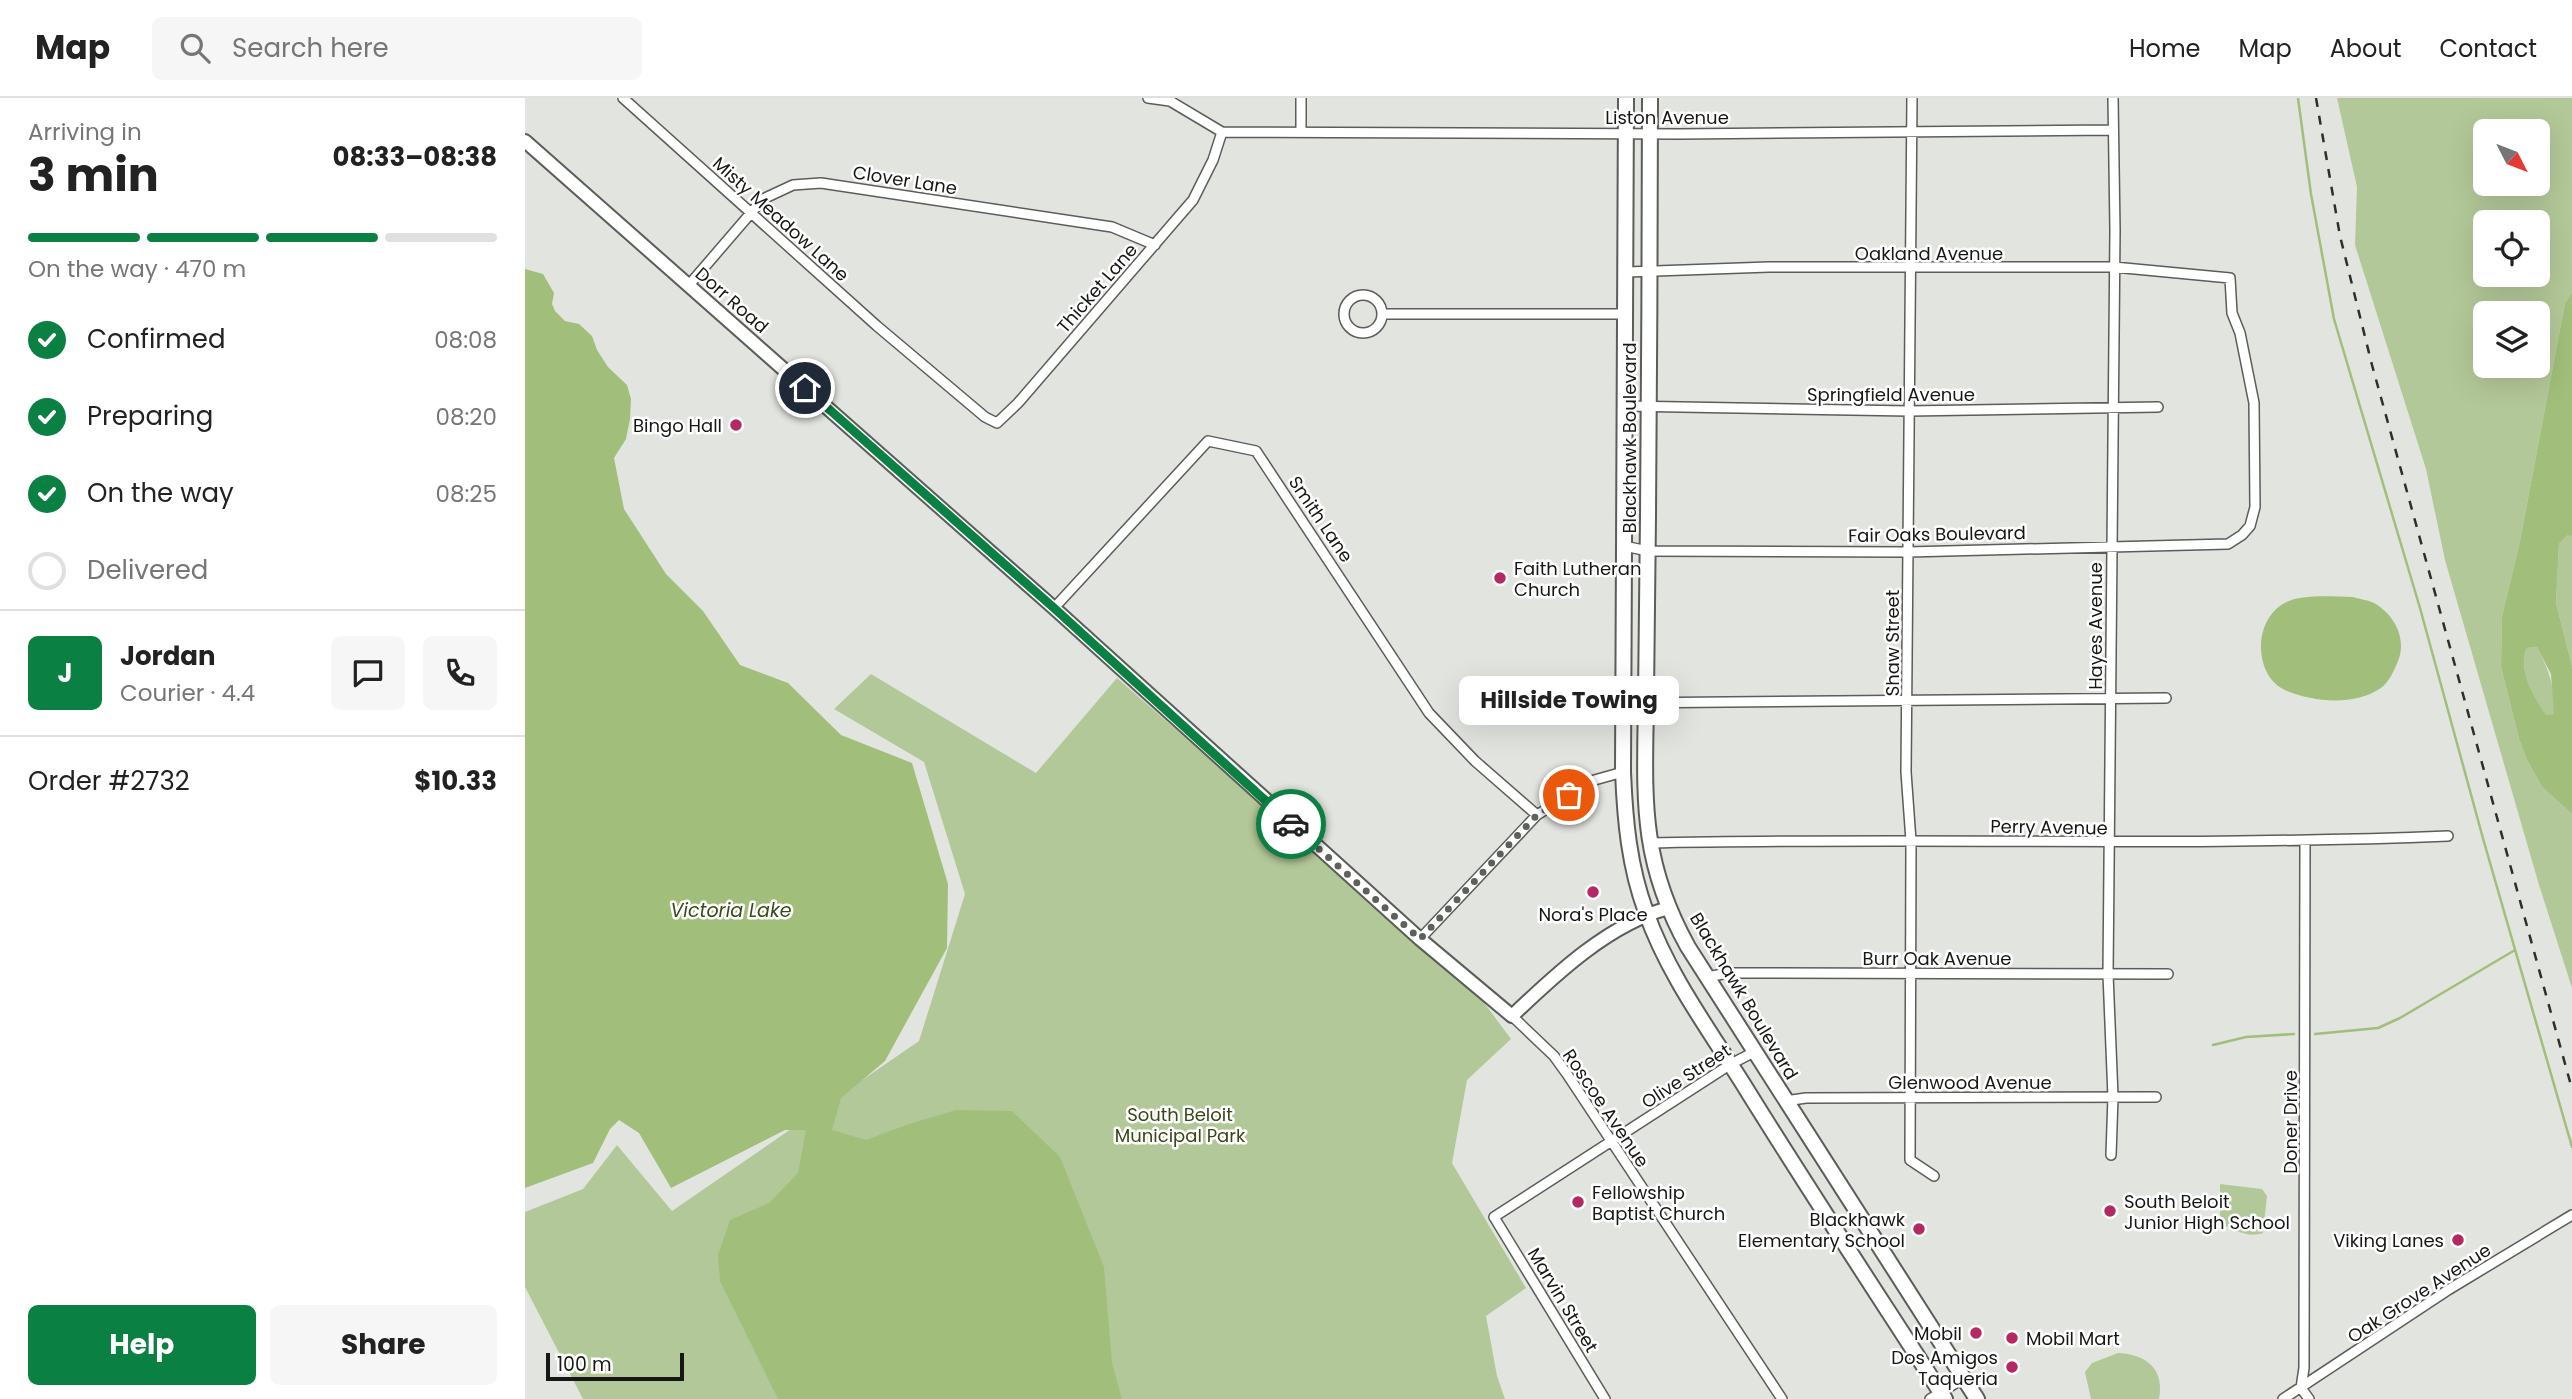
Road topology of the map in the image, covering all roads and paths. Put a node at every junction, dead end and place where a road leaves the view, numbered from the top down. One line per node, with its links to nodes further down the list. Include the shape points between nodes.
1 (623, 98): 16 (street, Misty Meadow Lane)
2 (1149, 98): 8 (street)
3 (1301, 98): 10 (street)
4 (1626, 98): 13 (main road, Blackhawk Boulevard)
5 (1650, 98): 14 (main road, Blackhawk Boulevard)
6 (1912, 98): 12 (street, Shaw Street)
7 (2113, 98): 9 (street, Hayes Avenue)
8 (1170, 100): 11 (street)
9 (2112, 130): 12 (street, Liston Avenue); 18 (street, Hayes Avenue)
10 (1301, 131): 11 (street, Liston Avenue); 13 (street, Liston Avenue)
11 (1222, 132): 17 (street, Thicket Lane, via 1193,200)
12 (1912, 132): 14 (street, Liston Avenue); 19 (street, Shaw Street)
13 (1626, 133): 14 (street, Liston Avenue); 21 (main road, Blackhawk Boulevard)
14 (1650, 134): 20 (main road, Blackhawk Boulevard)
15 (525, 141): 22 (street, Dorr Road)
16 (751, 214): 17 (street, Clover Lane, via 763,199 793,185 821,183 1112,227); 22 (street, Clover Lane); 25 (street, Misty Meadow Lane)
17 (1155, 245): 25 (street, Thicket Lane, via 997,423)
18 (2114, 267): 19 (street, Oakland Avenue); 29 (street, Hayes Avenue); 31 (street, Oakland Avenue, via 2230,278 2232,313 2254,403 2255,507 2250,526)
19 (1912, 269): 20 (street, Oakland Avenue); 30 (street, Shaw Street)
20 (1649, 271): 21 (street, Oakland Avenue); 27 (main road, Blackhawk Boulevard)
21 (1627, 272): 24 (main road, Blackhawk Boulevard)
22 (688, 285): 36 (street, Dorr Road)
23 (1382, 314): 23 (street, via 1377,328 1365,334 1353,331 1343,315 1352,298 1363,295 1375,299); 24 (street)
24 (1625, 314): 26 (main road, Blackhawk Boulevard)
25 (919, 362)
26 (1625, 407): 27 (street, Springfield Avenue); 32 (main road, Blackhawk Boulevard)
27 (1649, 407): 30 (street, Springfield Avenue); 34 (main road, Blackhawk Boulevard)
28 (2158, 407): 29 (street, Springfield Avenue)
29 (2113, 408): 30 (street, Springfield Avenue); 33 (street, Hayes Avenue)
30 (1909, 411): 35 (street, Shaw Street)
31 (2228, 544): 33 (street, Fair Oaks Boulevard)
32 (1624, 546): 34 (street, Fair Oaks Boulevard); 41 (main road, Blackhawk Boulevard)
33 (2110, 547): 35 (street, Fair Oaks Boulevard); 39 (street, Hayes Avenue)
34 (1648, 551): 35 (street, Fair Oaks Boulevard); 40 (main road, Blackhawk Boulevard)
35 (1908, 552): 38 (street, Shaw Street)
36 (1054, 608): 43 (street, Smith Lane, via 1207,441 1256,451 1429,713); 51 (street, Dorr Road)
37 (2166, 698): 39 (street)
38 (1907, 699): 39 (street); 40 (street); 45 (street, Shaw Street)
39 (2110, 700): 48 (street, Hayes Avenue)
40 (1646, 702): 41 (street); 47 (main road, Blackhawk Boulevard)
41 (1623, 703): 42 (main road, Blackhawk Boulevard)
42 (1623, 772): 43 (street, via 1591,781); 50 (main road, Blackhawk Boulevard, via 1627,838)
43 (1537, 815): 51 (street)
44 (2448, 836): 46 (street, Perry Avenue)
45 (1910, 841): 47 (street, Perry Avenue); 48 (street, Perry Avenue); 52 (street, Shaw Street)
46 (2305, 842): 48 (street, Perry Avenue); 69 (street, Doner Drive, via 2306,1195)
47 (1649, 843): 49 (main road, Blackhawk Boulevard)
48 (2110, 843): 53 (street, Hayes Avenue)
49 (1669, 908): 50 (street); 55 (main road, Blackhawk Boulevard)
50 (1646, 914): 56 (street, via 1558,973); 58 (main road, Blackhawk Boulevard, via 1674,972)
51 (1420, 939): 56 (street, Dorr Road)
52 (1910, 974): 53 (street, Burr Oak Avenue); 55 (street, Burr Oak Avenue); 61 (street, Shaw Street)
53 (2108, 974): 54 (street, Burr Oak Avenue); 59 (street, Hayes Avenue)
54 (2168, 974)
55 (1706, 976): 57 (main road, Blackhawk Boulevard)
56 (1512, 1016): 63 (street, Roscoe Avenue, via 1553,1056)
57 (1754, 1052): 58 (street, Olive Street); 62 (main road, Blackhawk Boulevard)
58 (1731, 1064): 63 (street, Olive Street); 70 (main road, Blackhawk Boulevard)
59 (2112, 1097): 60 (street, Glenwood Avenue); 61 (street, Glenwood Avenue); 64 (street, Hayes Avenue)
60 (2156, 1097)
61 (1910, 1098): 62 (street, Glenwood Avenue); 65 (street, Shaw Street, via 1910,1160)
62 (1785, 1101): 68 (main road, Blackhawk Boulevard)
63 (1611, 1142): 67 (street, Olive Street); 72 (street, Roscoe Avenue)
64 (2111, 1155)
65 (1934, 1176)
66 (2572, 1215): 69 (street, Oak Grove Avenue, via 2448,1290)
67 (1494, 1217): 71 (street, Marvin Street)
68 (1963, 1378): 70 (street); 73 (main road, Blackhawk Boulevard)
69 (2301, 1388): 74 (street, Oak Grove Avenue); 75 (street)
70 (1938, 1397)
71 (1605, 1399)
72 (1782, 1399)
73 (1977, 1399)
74 (2283, 1399)
75 (2309, 1399)

